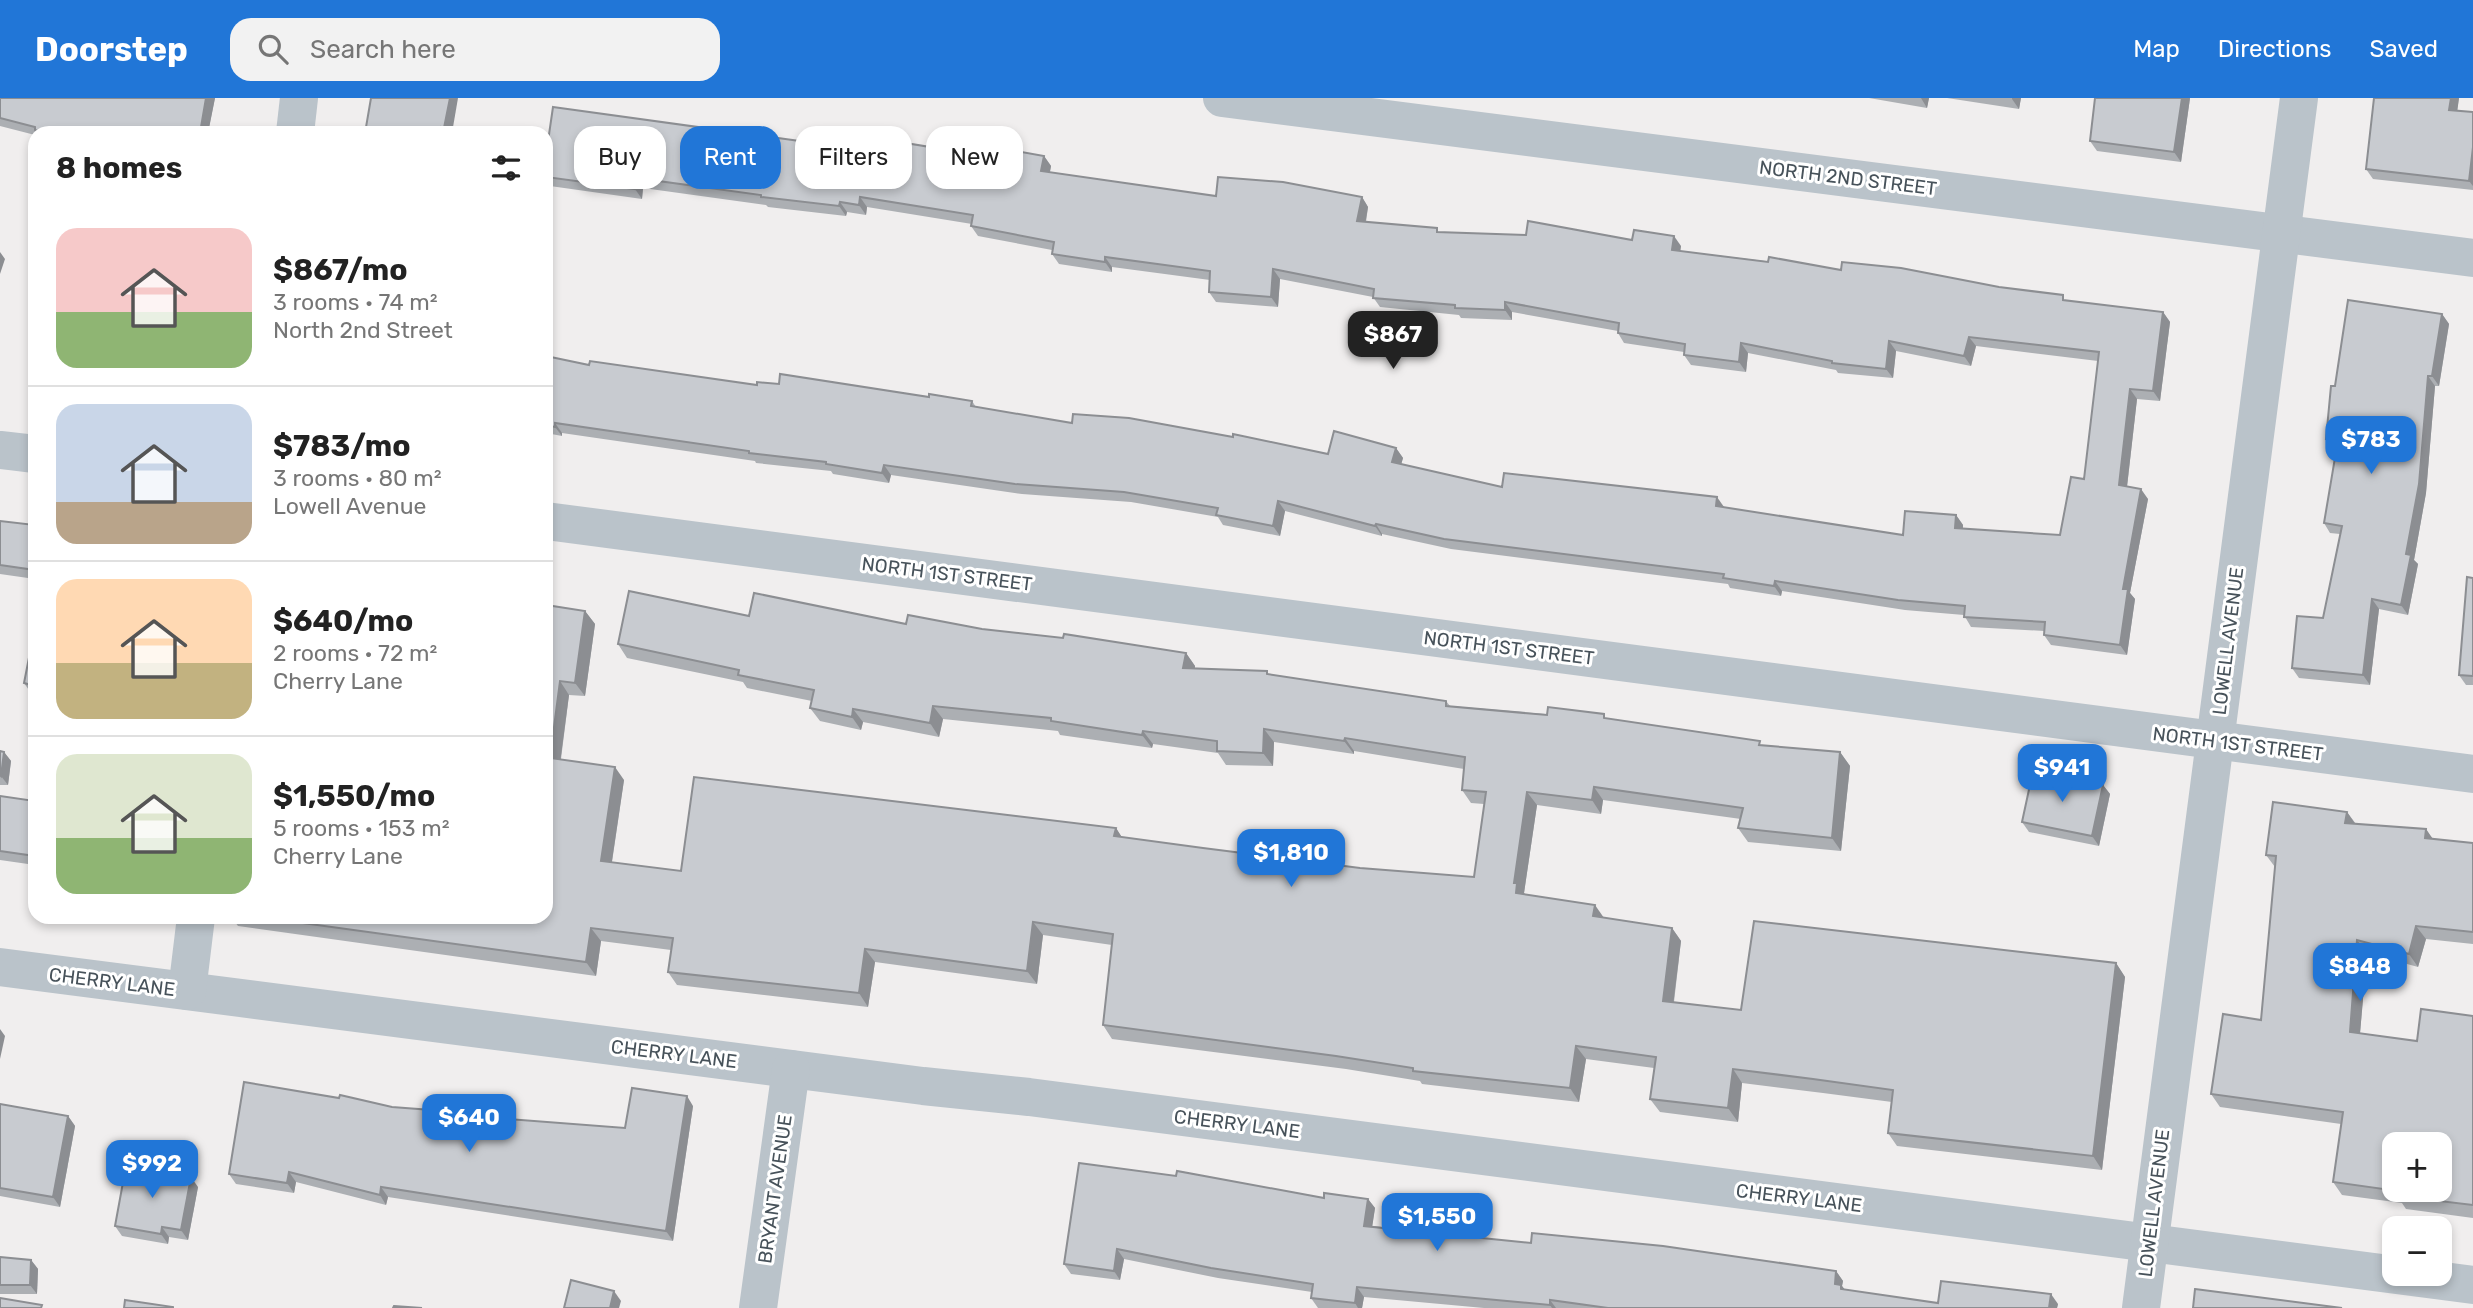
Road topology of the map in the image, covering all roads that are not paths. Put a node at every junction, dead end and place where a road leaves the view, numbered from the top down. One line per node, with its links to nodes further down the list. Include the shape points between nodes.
1 (299, 98): 4 (street)
2 (1222, 98): 5 (street, NORTH 2ND STREET)
3 (2299, 98): 5 (street, LOWELL AVENUE)
4 (296, 126)
5 (2281, 233): 6 (street, NORTH 2ND STREET); 10 (street, LOWELL AVENUE)
6 (2473, 258)
7 (0, 450): 8 (street)
8 (28, 453)
9 (553, 522): 10 (street, NORTH 1ST STREET)
10 (2215, 741): 11 (street, NORTH 1ST STREET); 16 (street, LOWELL AVENUE)
11 (2473, 774)
12 (195, 924): 14 (street)
13 (0, 967): 14 (street, CHERRY LANE)
14 (187, 991): 15 (street, CHERRY LANE)
15 (791, 1069): 16 (street, CHERRY LANE); 18 (street, BRYANT AVENUE)
16 (2149, 1243): 17 (street, CHERRY LANE); 19 (street, LOWELL AVENUE)
17 (2473, 1285)
18 (758, 1308)
19 (2141, 1308)

